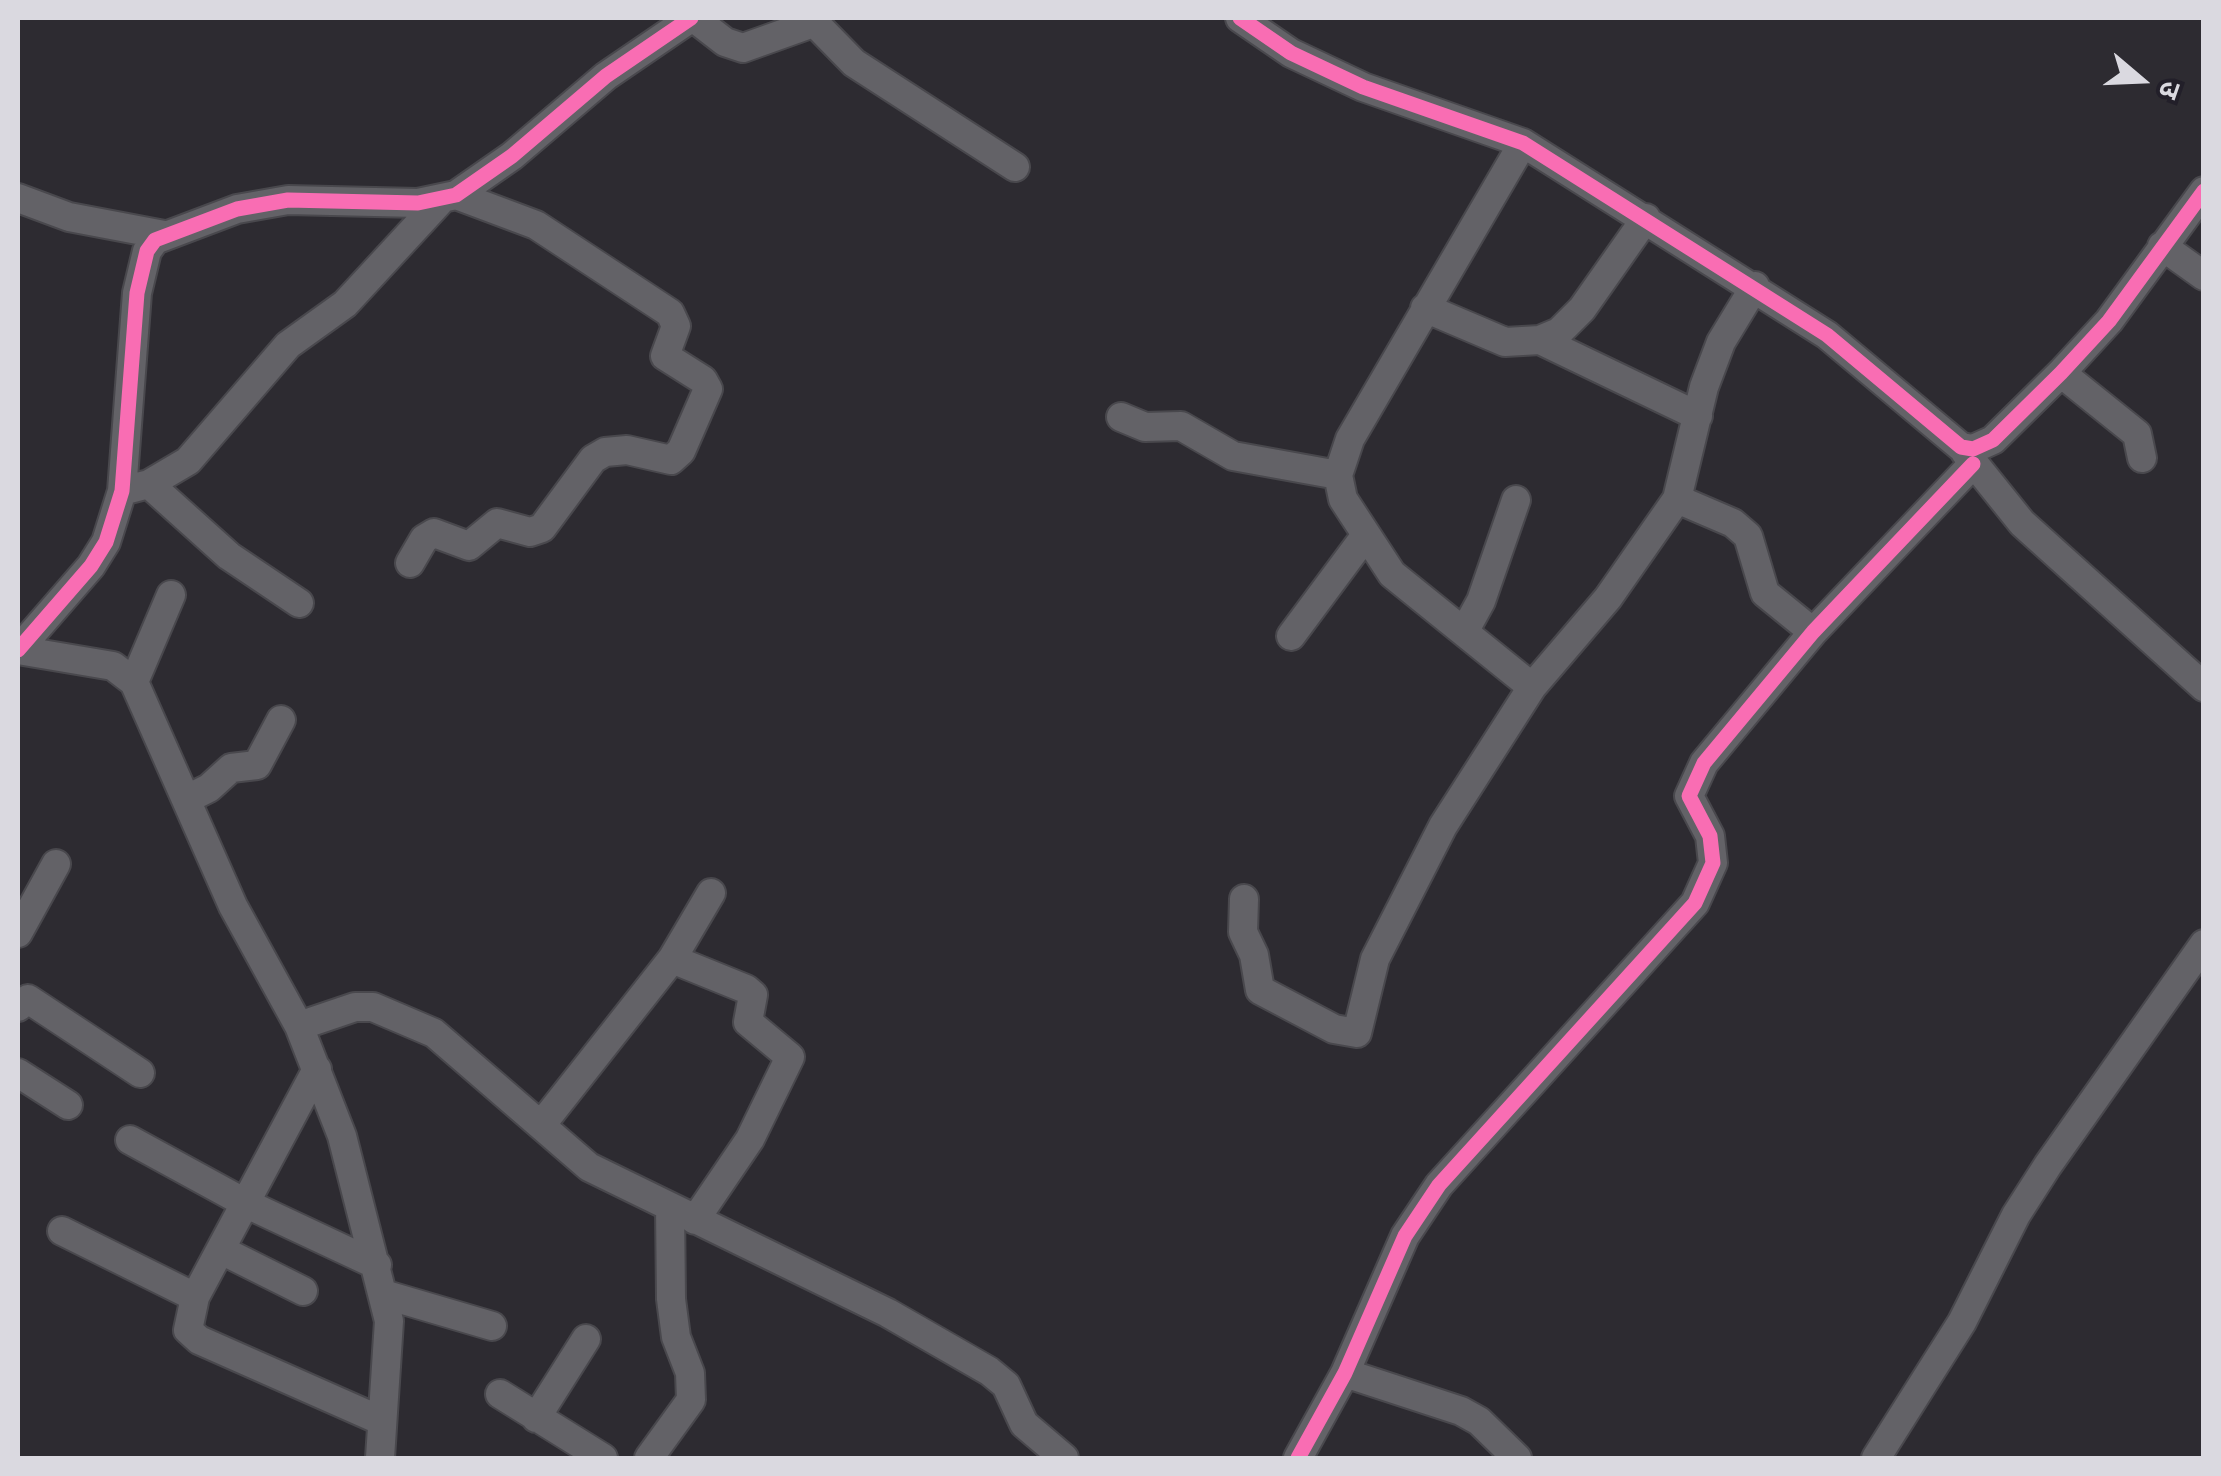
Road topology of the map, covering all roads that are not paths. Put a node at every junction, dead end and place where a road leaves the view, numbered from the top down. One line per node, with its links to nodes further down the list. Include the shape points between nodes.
1 (692, 18): 3 (street, via 743,48); 8 (street)
2 (1240, 18): 4 (street, via 1291,54 1363,87)
3 (811, 20): 5 (street, via 854,63)
4 (1523, 144): 9 (street); 14 (street)
5 (1015, 168)
6 (2204, 191): 11 (street)
7 (18, 198): 10 (street, via 69,217)
8 (448, 198): 10 (street, via 288,200 237,209); 22 (street, via 345,304 288,344 188,461); 26 (street, via 536,225 670,313 676,326 665,356 708,389 671,460 605,452 542,528 530,532 497,523 468,546 434,534)
9 (1646, 218): 13 (street); 15 (street, via 1582,309 1560,332)
10 (164, 235): 22 (street, via 147,252 137,293)
11 (2162, 246): 12 (street); 16 (street)
12 (2204, 276)
13 (1755, 286): 17 (street, via 1721,342); 19 (street, via 1827,335)
14 (1425, 308): 15 (street, via 1489,339); 21 (street, via 1350,440)
15 (1540, 340): 17 (street)
16 (2062, 373): 19 (street); 20 (street, via 2137,434)
17 (1698, 416): 23 (street)
18 (1120, 417): 21 (street, via 1145,427 1181,426 1233,456)
19 (1967, 456): 30 (street); 35 (street, via 2022,523)
20 (2142, 458)
21 (1338, 474): 25 (street, via 1343,499)
22 (136, 488): 28 (street); 32 (street, via 91,566)
23 (1678, 499): 30 (street, via 1748,536 1765,594); 34 (street, via 1608,598)
24 (1516, 500): 29 (street)
25 (1366, 535): 29 (street, via 1408,591); 31 (street)
26 (410, 563)
27 (171, 595): 33 (street)
28 (298, 603)
29 (1464, 632): 34 (street)
30 (1813, 632): 62 (street, via 1693,784 1691,806 1713,846 1708,879 1695,903 1438,1186 1405,1236)
31 (1291, 636)
32 (18, 650): 33 (street, via 114,666)
33 (134, 682): 37 (street)
34 (1532, 686): 40 (street, via 1407,891 1375,960 1357,1033 1334,1029 1260,990 1243,932)
35 (2204, 687)
36 (281, 720): 37 (street, via 257,765 231,768)
37 (187, 799): 45 (street, via 233,906)
38 (56, 864): 41 (street)
39 (712, 893): 43 (street)
40 (1244, 899)
41 (18, 933)
42 (2204, 944): 72 (street, via 2048,1165 1962,1322)
43 (672, 959): 50 (street); 53 (street, via 746,989 753,995 748,1022 790,1058 750,1139)
44 (21, 999): 48 (street)
45 (299, 1026): 46 (street); 50 (street, via 354,1006 392,1012 465,1056)
46 (317, 1069): 52 (street); 56 (street)
47 (18, 1073): 49 (street)
48 (140, 1073)
49 (68, 1105)
50 (542, 1124): 53 (street, via 589,1167)
51 (130, 1140): 52 (street)
52 (247, 1204): 55 (street); 56 (street)
53 (682, 1214): 68 (street, via 671,1299 691,1400); 69 (street, via 888,1313 989,1371 1006,1385 1024,1424)
54 (62, 1231): 59 (street)
55 (221, 1250): 57 (street); 59 (street)
56 (377, 1265): 58 (street)
57 (303, 1290)
58 (383, 1294): 60 (street); 65 (street, via 389,1355)
59 (195, 1297): 65 (street, via 187,1322 198,1340)
60 (492, 1326)
61 (586, 1339): 64 (street)
62 (1345, 1373): 70 (street); 71 (street, via 1461,1411)
63 (500, 1394): 64 (street)
64 (536, 1418): 67 (street)
65 (382, 1421): 66 (street)
66 (380, 1458)
67 (602, 1458)
68 (649, 1458)
69 (1064, 1458)
70 (1298, 1458)
71 (1517, 1458)
72 (1876, 1458)

